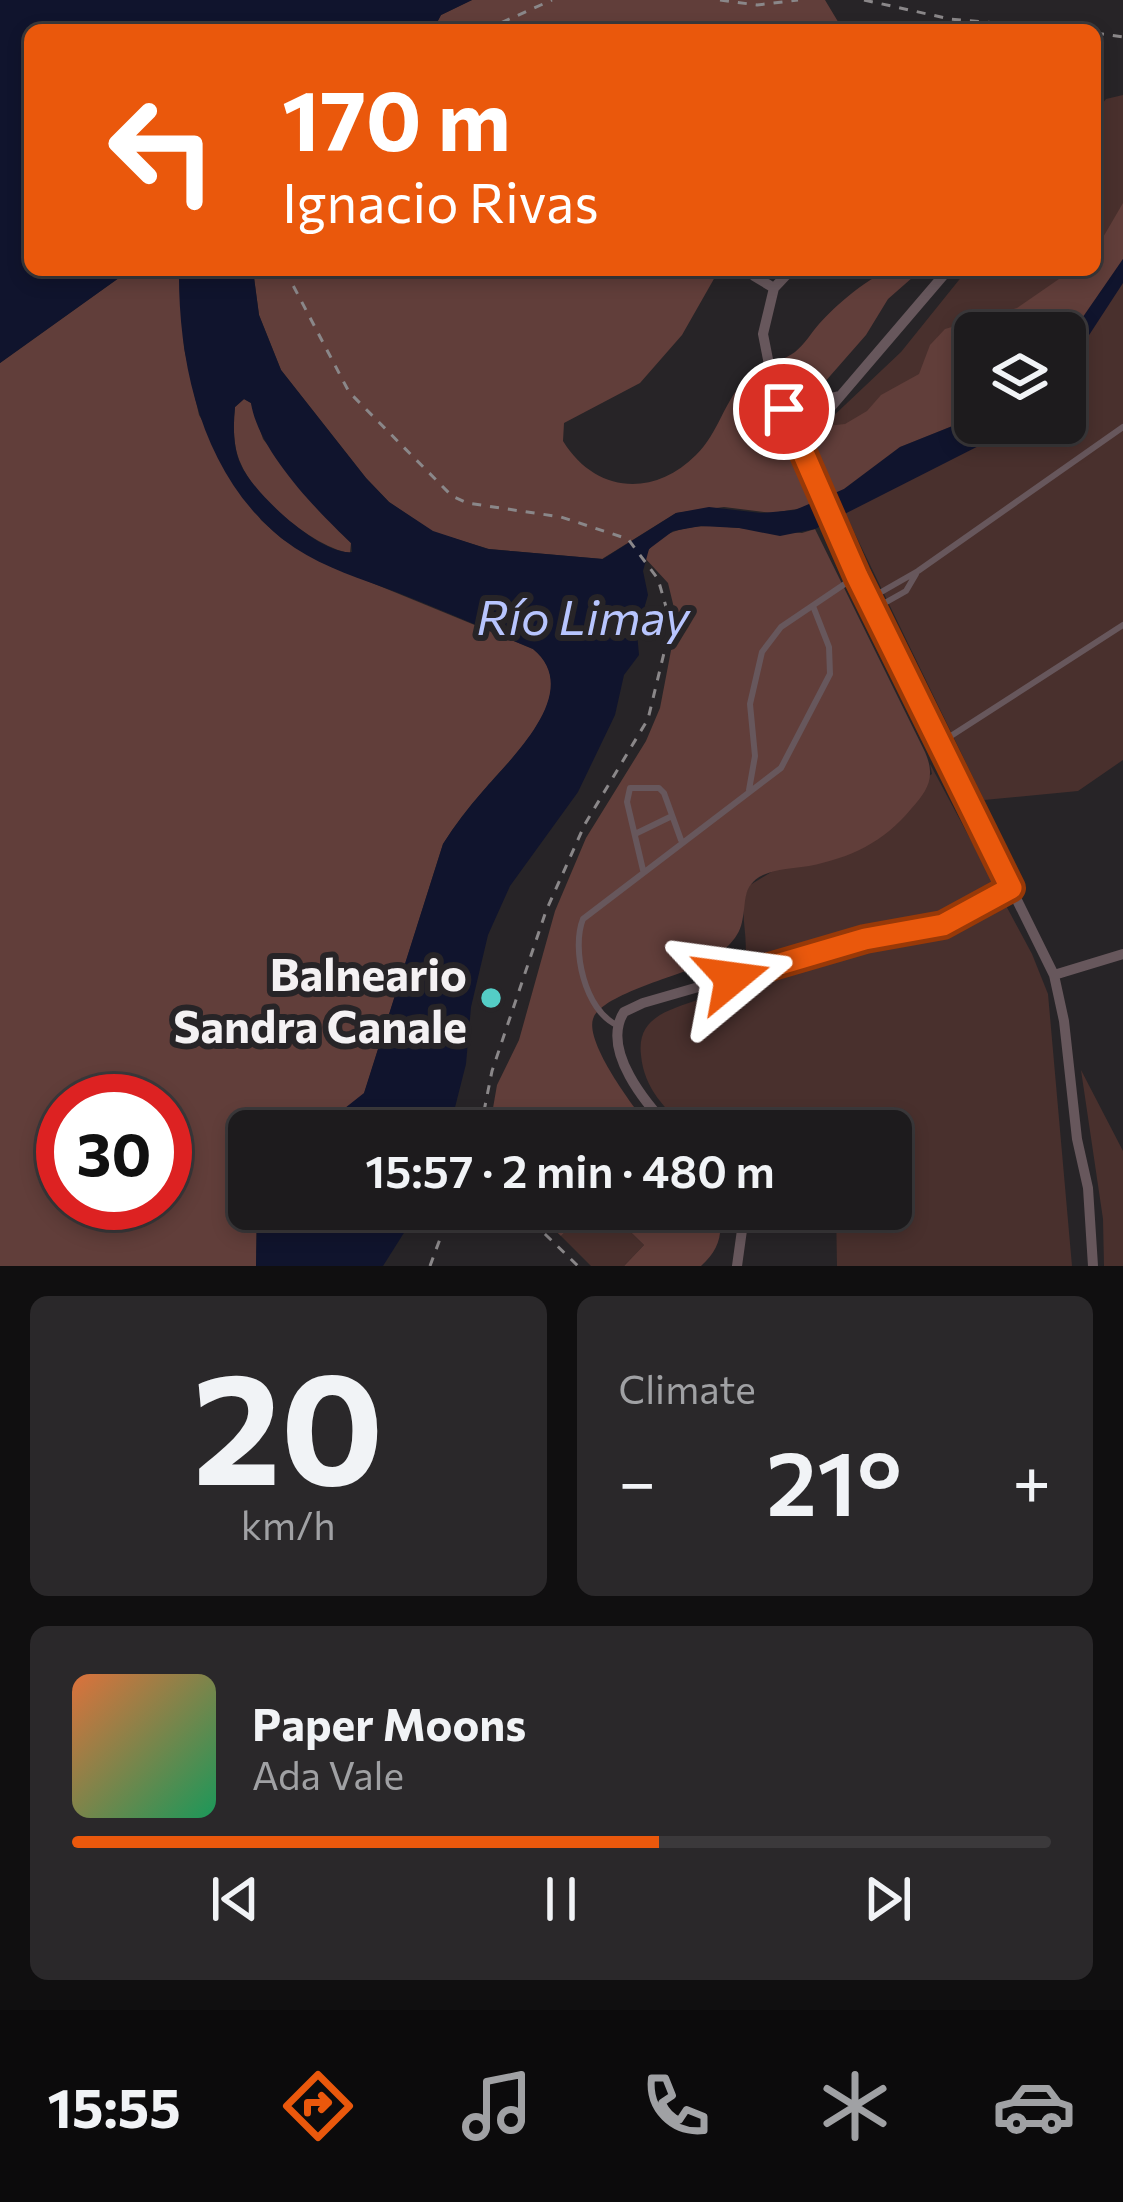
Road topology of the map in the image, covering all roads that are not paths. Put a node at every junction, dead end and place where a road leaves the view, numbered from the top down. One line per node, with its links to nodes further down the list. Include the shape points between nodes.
1 (754, 276): 4 (street)
2 (785, 276): 4 (street)
3 (943, 276): 5 (street)
4 (774, 287): 6 (street, via 764,356)
5 (839, 396): 6 (street); 8 (street)
6 (784, 409): 8 (street)
7 (1123, 427): 10 (lane, via 918,571 906,591)
8 (801, 442): 9 (street)
9 (857, 576): 10 (street); 11 (lane)
10 (871, 604): 13 (street)
11 (813, 605): 14 (lane, via 762,652 750,704); 14 (lane, via 830,674 781,768)
12 (1123, 626): 13 (lane)
13 (940, 743): 19 (street)
14 (749, 790): 17 (lane)
15 (672, 816): 16 (lane); 16 (lane, via 658,788 630,788); 17 (lane)
16 (635, 834): 18 (lane)
17 (681, 841): 18 (lane)
18 (643, 870): 22 (lane, via 584,919 577,935 593,1003)
19 (1011, 888): 21 (street); 22 (street, via 943,925 865,939 643,1003)
20 (1123, 953): 21 (street)
21 (1054, 974): 26 (street)
22 (617, 1024): 23 (street, via 637,1091)
23 (654, 1110)
24 (740, 1230): 25 (street)
25 (737, 1266)
26 (1093, 1266)

